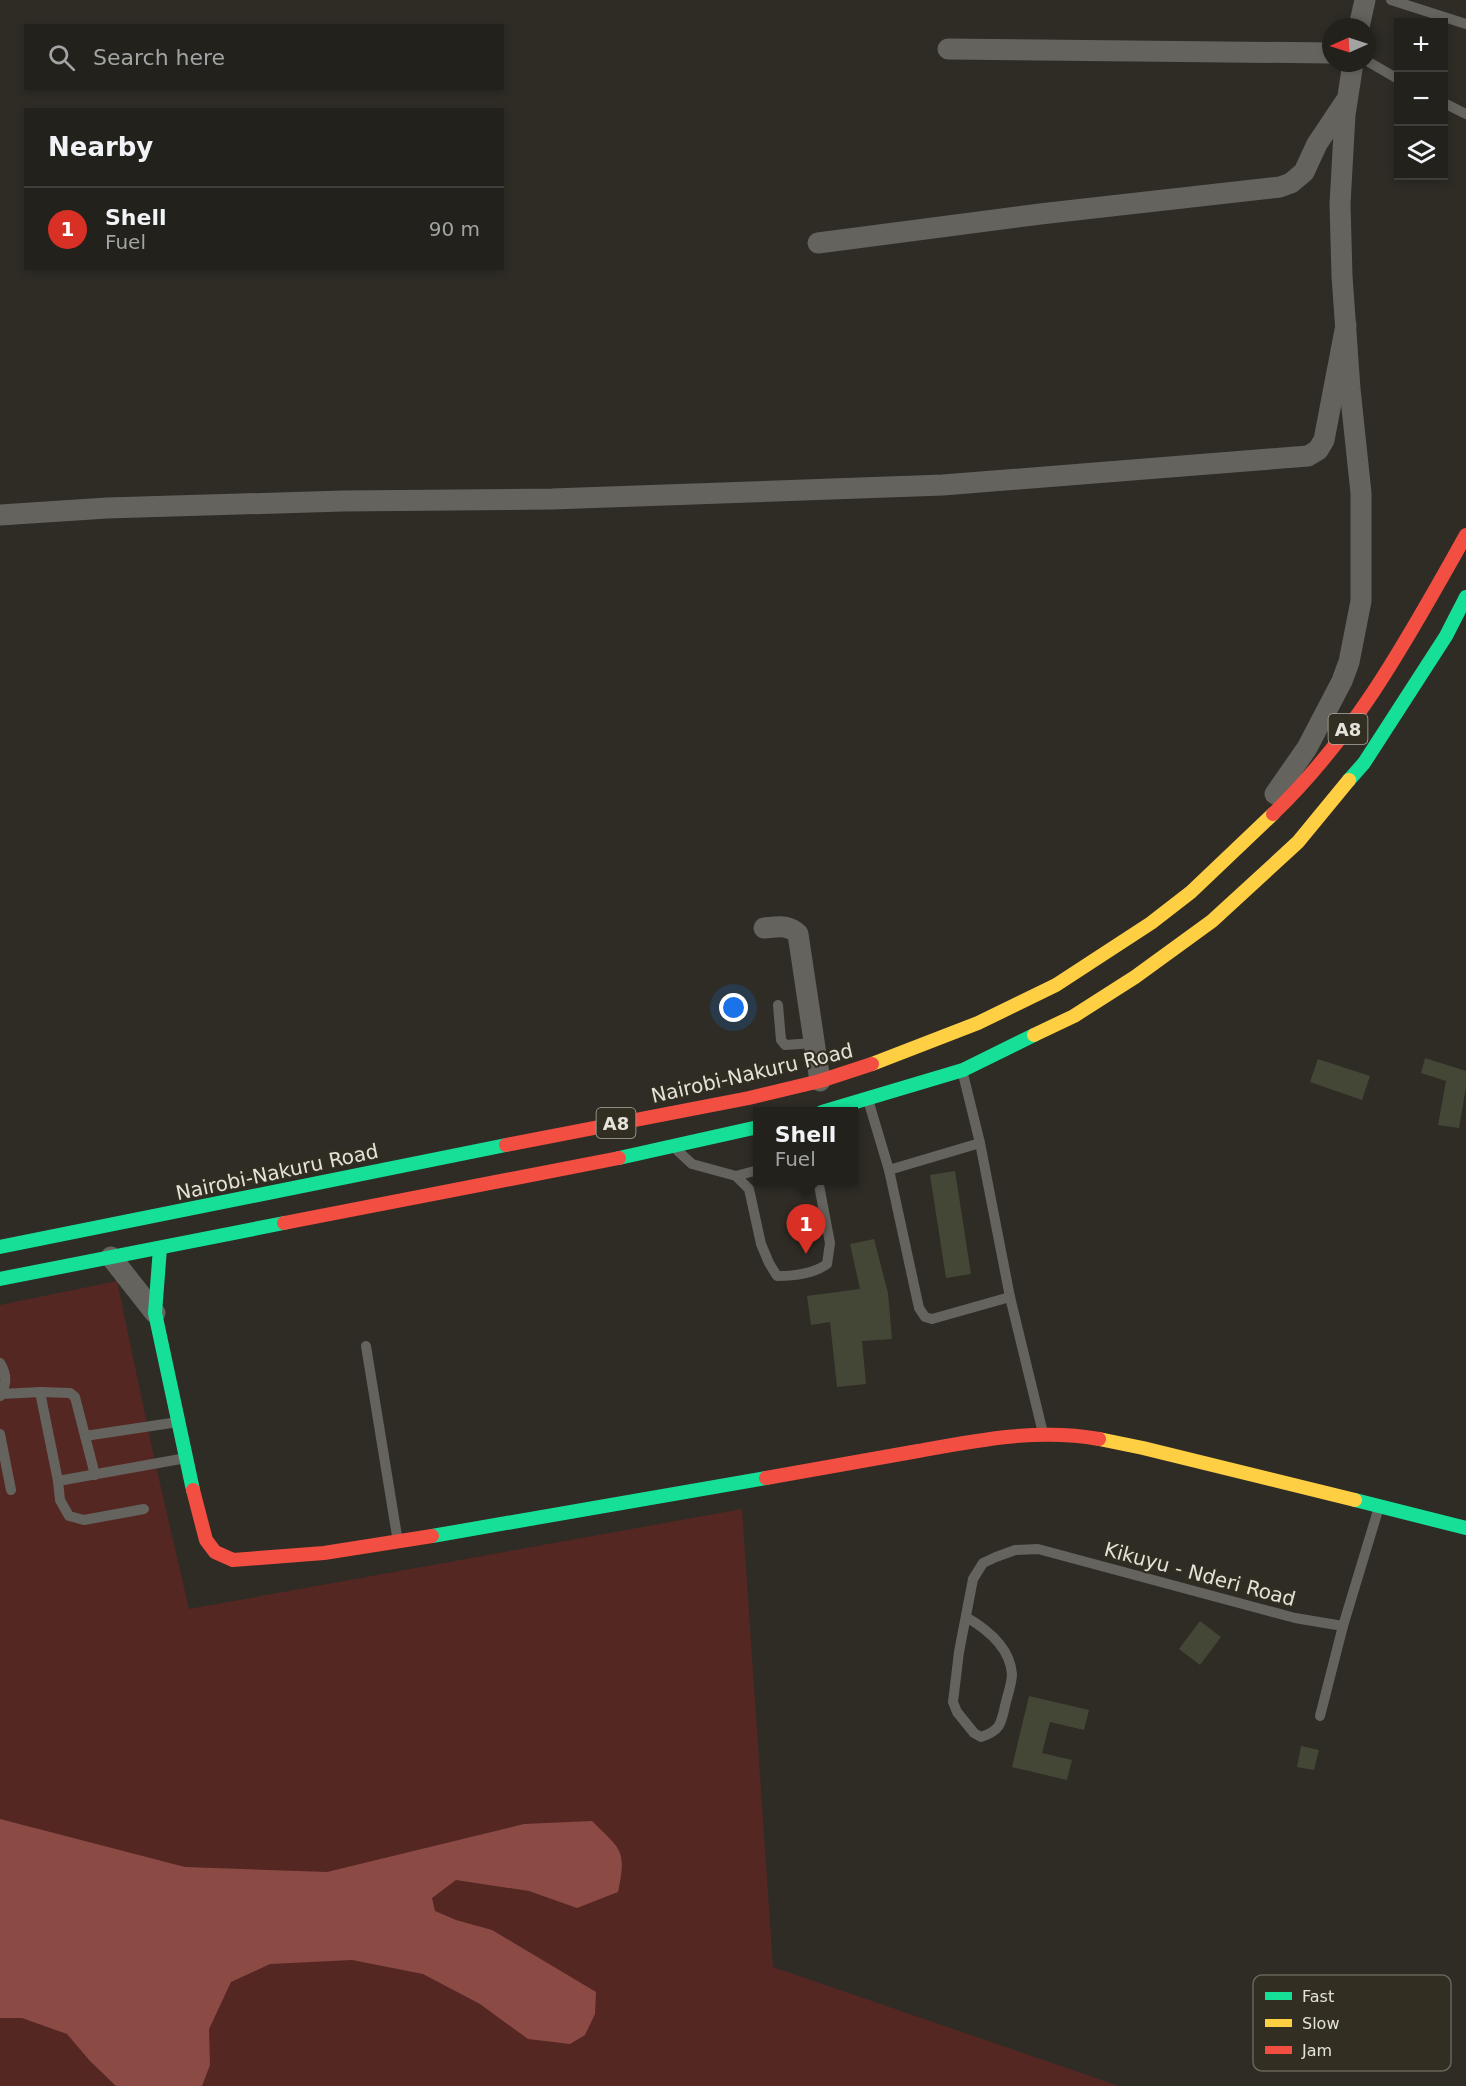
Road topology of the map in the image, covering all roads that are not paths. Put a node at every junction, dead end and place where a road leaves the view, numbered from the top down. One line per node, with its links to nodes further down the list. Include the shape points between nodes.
1 (1365, 0): 3 (street)
2 (1391, 0): 4 (lane)
3 (1361, 18)
4 (1466, 24)
5 (948, 49): 6 (street)
6 (1322, 53)
7 (1376, 66): 9 (lane)
8 (1352, 72): 10 (street)
9 (1394, 77)
10 (1348, 98): 13 (street, via 1317,144 1304,172 1280,187); 14 (street, via 1340,204)
11 (1448, 105): 12 (lane)
12 (1466, 114)
13 (818, 243)
14 (1346, 325): 15 (street, via 1324,440 1308,456 943,485); 18 (street, via 1361,493 1361,601 1349,662 1307,748 1259,816)
15 (0, 514)
16 (1466, 535): 18 (main road, A8, via 1391,668 1327,757)
17 (1466, 597): 22 (main road, A8, via 1446,636 1364,763 1298,842 1212,921 1135,977 1074,1016)
18 (1191, 892): 23 (main road, Nairobi-Nakuru Road / A8, via 1056,985 958,1031)
19 (764, 928): 21 (street, via 784,926 798,934)
20 (778, 1005): 21 (lane, via 785,1045)
21 (815, 1043): 23 (street)
22 (963, 1070): 24 (main road, A8); 27 (lane)
23 (820, 1081): 33 (main road, Nairobi-Nakuru Road / A8)
24 (868, 1099): 25 (main road, A8); 29 (lane)
25 (840, 1107)
26 (753, 1128): 28 (main road, A8)
27 (980, 1143): 29 (lane); 37 (lane)
28 (674, 1147): 31 (lane, via 692,1164); 34 (main road, A8)
29 (889, 1170): 37 (lane, via 919,1308 925,1317 932,1319)
30 (753, 1171): 31 (lane)
31 (736, 1176): 32 (lane, via 748,1189 761,1244 777,1276 819,1270 827,1264 830,1243)
32 (819, 1185)
33 (0, 1247)
34 (160, 1248): 35 (main road, A8); 38 (main road)
35 (111, 1257): 36 (main road, A8); 38 (street)
36 (0, 1279)
37 (1010, 1297): 45 (lane)
38 (155, 1313): 43 (main road)
39 (366, 1346): 54 (lane)
40 (0, 1363): 42 (lane, via 5,1383)
41 (40, 1392): 42 (lane); 46 (lane, via 70,1393 75,1397); 49 (lane)
42 (1, 1395)
43 (178, 1422): 46 (lane); 47 (main road)
44 (0, 1434): 50 (lane)
45 (1043, 1434): 51 (main road, via 1082,1436 1143,1448); 54 (main road, via 985,1439)
46 (85, 1436): 48 (lane)
47 (186, 1458): 48 (lane); 54 (main road, via 204,1534 219,1557 233,1560 324,1553)
48 (95, 1475): 49 (lane)
49 (58, 1481): 52 (lane, via 64,1510 75,1520)
50 (11, 1490)
51 (1379, 1507): 53 (main road); 56 (lane)
52 (144, 1509)
53 (1466, 1528)
54 (398, 1542)
55 (966, 1617): 55 (lane, Kikuyu - Nderi Road, via 953,1702 957,1712 981,1737 993,1733 1001,1723 1012,1676 1010,1661 1001,1646); 56 (lane, Kikuyu - Nderi Road, via 974,1579 983,1563 1015,1550 1038,1549 1295,1618)
56 (1343, 1626): 57 (lane)
57 (1320, 1716)

